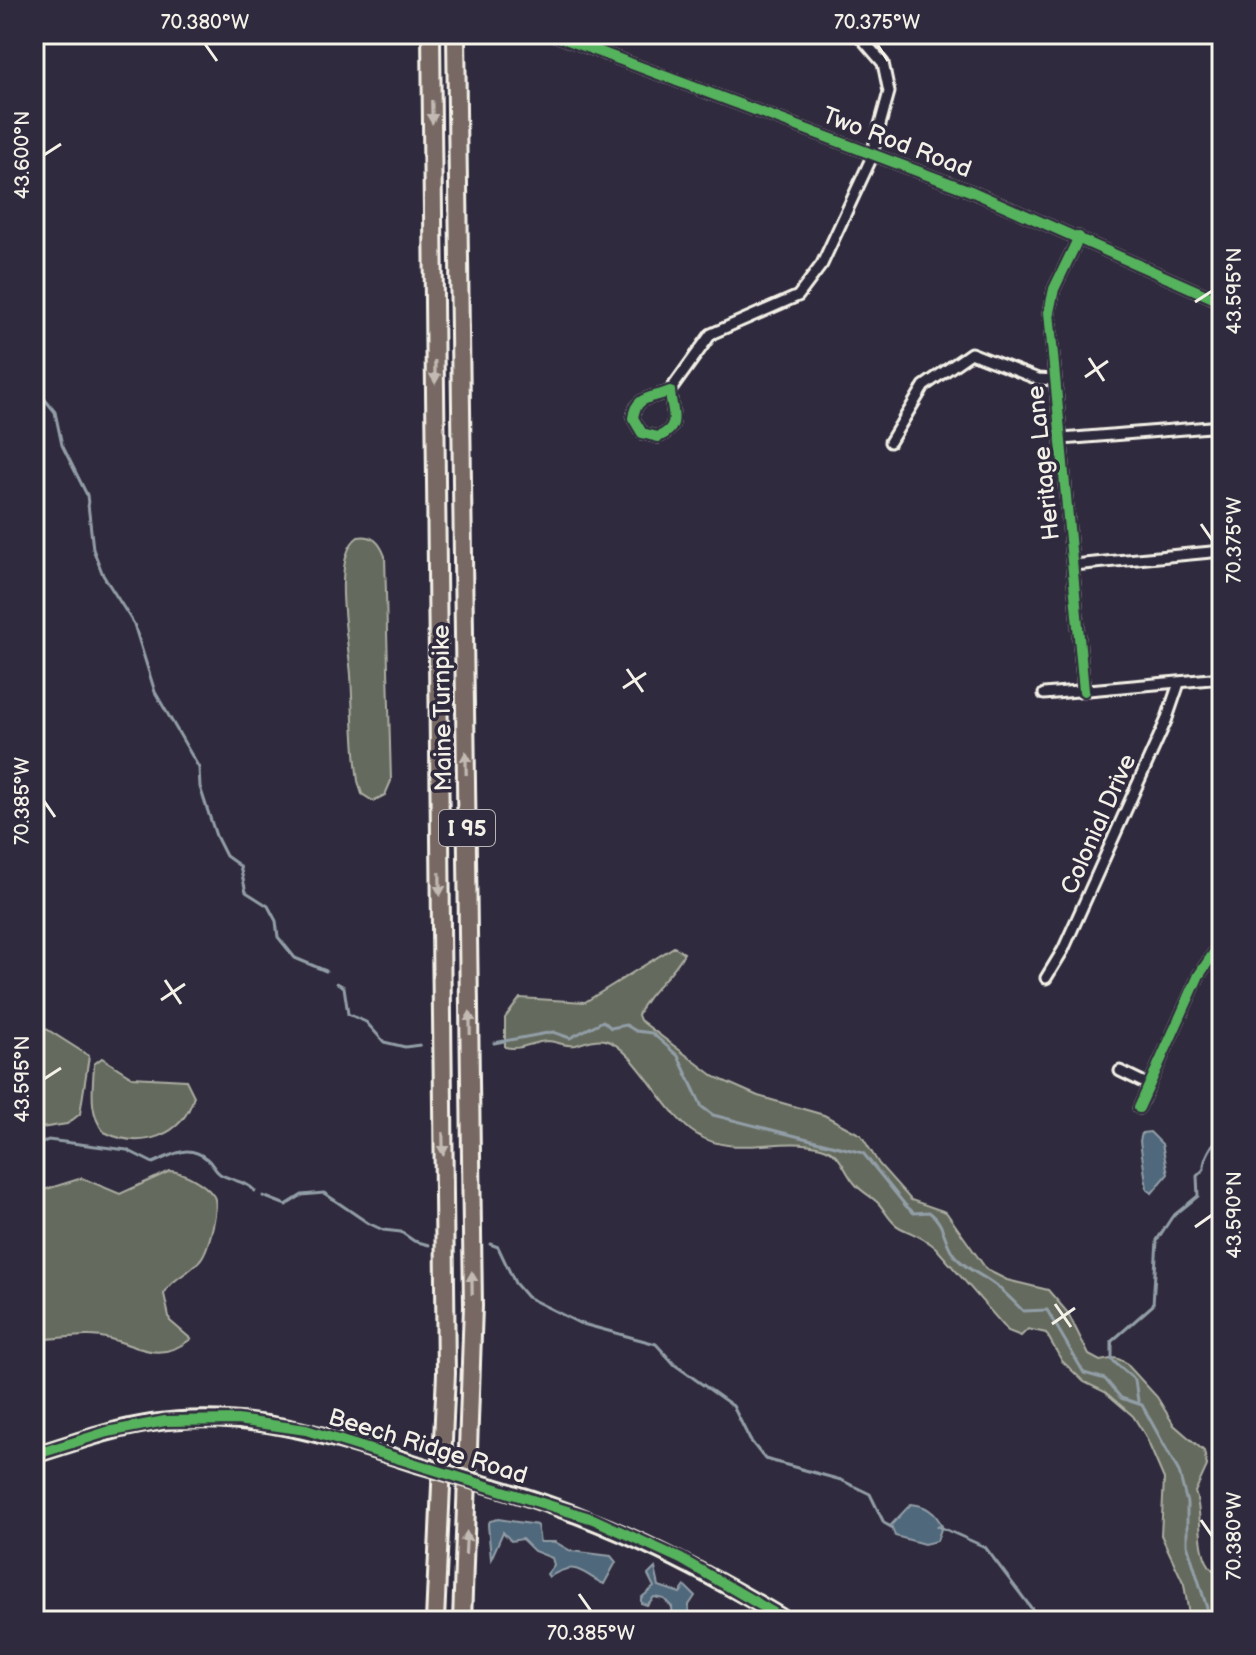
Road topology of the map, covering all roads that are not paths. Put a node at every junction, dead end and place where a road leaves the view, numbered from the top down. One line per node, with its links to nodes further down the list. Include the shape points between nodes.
1 (431, 34): 25 (highway, Maine Turnpike / I 95, one-way to 25, via 446,1373)
2 (456, 34): 26 (highway, Maine Turnpike / I 95, one-way to 2, via 473,1306)
3 (552, 34): 5 (street, Two Rod Road)
4 (858, 34): 5 (street, via 880,57 889,84)
5 (872, 154): 6 (street, Two Rod Road); 9 (street, via 822,264 804,291 711,334)
6 (1079, 237): 7 (street, Two Rod Road); 8 (street, Heritage Lane, via 1049,307)
7 (1222, 302)
8 (1055, 380): 11 (street, Heritage Lane); 12 (street, via 1038,379 971,353 924,386)
9 (670, 391): 9 (street, via 637,404 634,421 645,435 662,436 672,427)
10 (1222, 426): 11 (street)
11 (1062, 439): 14 (street, Heritage Lane)
12 (890, 442)
13 (1222, 551): 14 (street)
14 (1073, 565): 17 (street, Heritage Lane)
15 (1222, 678): 16 (street)
16 (1179, 683): 17 (street); 20 (street, Colonial Drive)
17 (1084, 691): 18 (street)
18 (1044, 694)
19 (1222, 941): 22 (street, via 1199,975)
20 (1046, 978)
21 (1120, 1071): 22 (street)
22 (1149, 1085): 23 (street)
23 (1139, 1108)
24 (34, 1455): 27 (street, Beech Ridge Road, bridge, via 132,1426 227,1420 306,1430 578,1513 643,1540)
25 (435, 1621)
26 (462, 1621)
27 (788, 1621)

